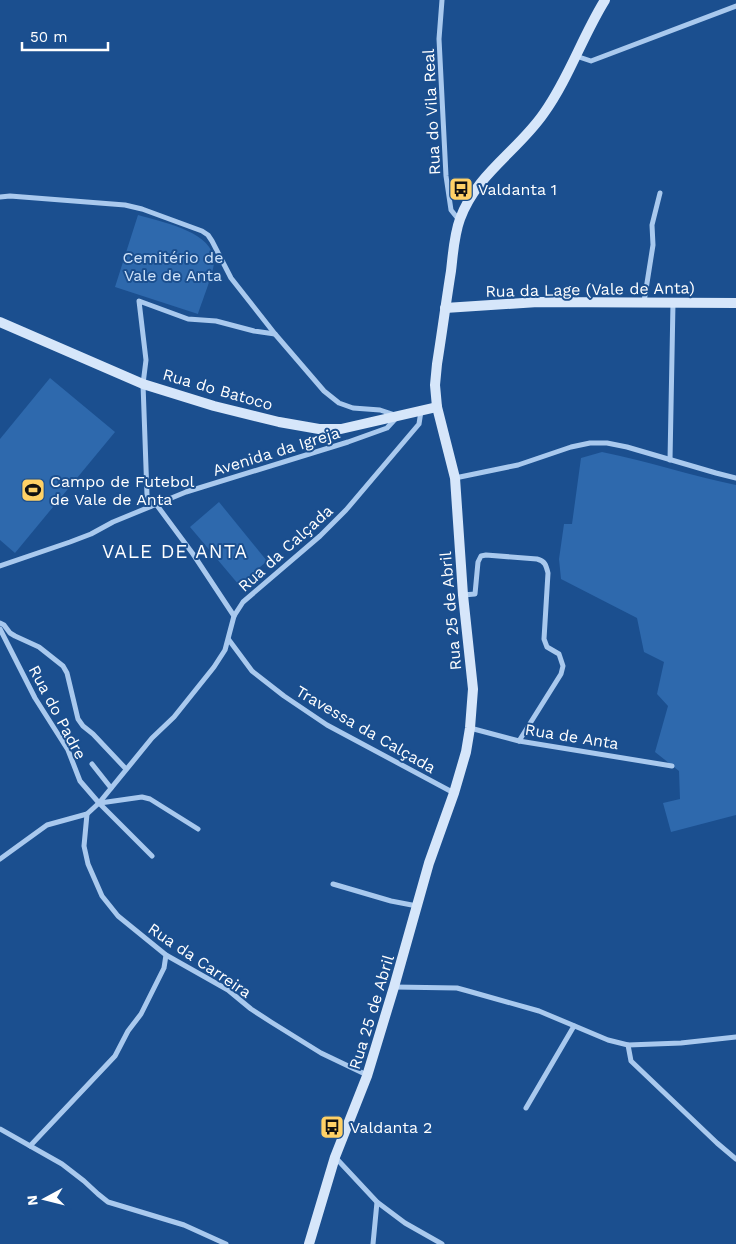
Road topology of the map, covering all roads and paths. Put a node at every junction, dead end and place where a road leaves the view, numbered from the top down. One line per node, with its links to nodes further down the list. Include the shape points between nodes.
1 (442, 0): 7 (street, Rua do Vila Real, via 440,39 446,176 450,210)
2 (605, 0): 4 (main road, Rua 25 de Abril)
3 (736, 6): 4 (street, via 591,61)
4 (576, 56): 7 (main road, Rua 25 de Abril, via 543,115 471,194)
5 (660, 193): 8 (street, via 652,225 653,245)
6 (0, 197): 13 (street, via 125,205 202,231 212,241 231,278)
7 (459, 220): 11 (main road, Rua 25 de Abril)
8 (644, 303): 9 (main road, Rua da Lage (Vale de Anta)); 11 (main road, Rua da Lage (Vale de Anta), via 538,302)
9 (673, 303): 10 (main road, Rua da Lage (Vale de Anta)); 18 (street)
10 (736, 304)
11 (445, 308): 15 (main road, Rua 25 de Abril, via 435,386)
12 (0, 322): 14 (main road, Rua do Batoco)
13 (275, 334): 14 (street, via 216,320 188,318 139,300 146,360); 17 (street, via 324,391 339,403)
14 (143, 384): 17 (main road, Rua do Batoco, via 214,406 319,429 341,428); 21 (street, via 147,495)
15 (437, 407): 16 (main road, Rua do Batoco); 19 (main road, Rua 25 de Abril)
16 (421, 410): 17 (main road, Rua do Batoco); 24 (street, Rua da Calçada, via 419,424 346,510 243,602)
17 (398, 416): 21 (street, Avenida da Igreja, via 386,428 186,492)
18 (670, 460): 19 (street, via 627,447 590,443 571,446 518,465); 20 (street)
19 (455, 478): 23 (main road, Rua 25 de Abril)
20 (736, 478)
21 (154, 506): 22 (street, Avenida da Igreja, via 91,534); 24 (street, via 198,562)
22 (0, 566)
23 (463, 595): 28 (main road, Rua 25 de Abril, via 472,689); 29 (street, via 475,594 481,556 537,559 546,566 544,639 547,647 558,654 563,666)
24 (234, 616): 27 (street, Rua da Calçada)
25 (0, 623): 32 (street, via 10,633 39,647 63,666 78,719)
26 (0, 628): 35 (street, Rua do Padre, via 35,698 68,750 80,781)
27 (229, 640): 32 (street, Rua da Calçada, via 214,667); 34 (street, Travessa da Calçada, via 252,671 284,696 327,725)
28 (470, 728): 29 (street, Rua de Anta); 34 (main road, Rua 25 de Abril)
29 (519, 741): 31 (street, Rua de Anta)
30 (92, 764): 33 (street)
31 (672, 766)
32 (126, 770): 33 (street, Rua da Calçada)
33 (111, 788): 35 (street, Rua da Calçada)
34 (454, 793): 41 (main road, Rua 25 de Abril, via 429,863)
35 (99, 803): 36 (street, Rua da Calçada); 37 (street, via 142,797 150,799); 38 (street, Rua do Padre)
36 (87, 814): 39 (street, via 47,825); 42 (street, Rua da Carreira, via 84,846 102,896 118,916)
37 (198, 829)
38 (152, 856)
39 (0, 859)
40 (333, 884): 41 (street)
41 (418, 906): 43 (main road, Rua 25 de Abril)
42 (166, 955): 47 (street, Rua da Carreira, via 239,997 250,1009 298,1040); 50 (street, via 164,968 141,1014 115,1056)
43 (394, 987): 44 (street, via 468,990 538,1010); 47 (main road, Rua 25 de Abril)
44 (574, 1026): 46 (street); 48 (street)
45 (736, 1037): 46 (street)
46 (628, 1045): 52 (street, via 632,1062)
47 (367, 1076): 51 (main road, Rua 25 de Abril)
48 (526, 1108)
49 (0, 1129): 50 (street)
50 (30, 1146): 54 (street, via 62,1164 108,1202 184,1225)
51 (336, 1157): 53 (street); 55 (main road, Rua 25 de Abril)
52 (736, 1159)
53 (377, 1202): 56 (street); 57 (street)
54 (226, 1244)
55 (309, 1244)
56 (373, 1244)
57 (442, 1244)

